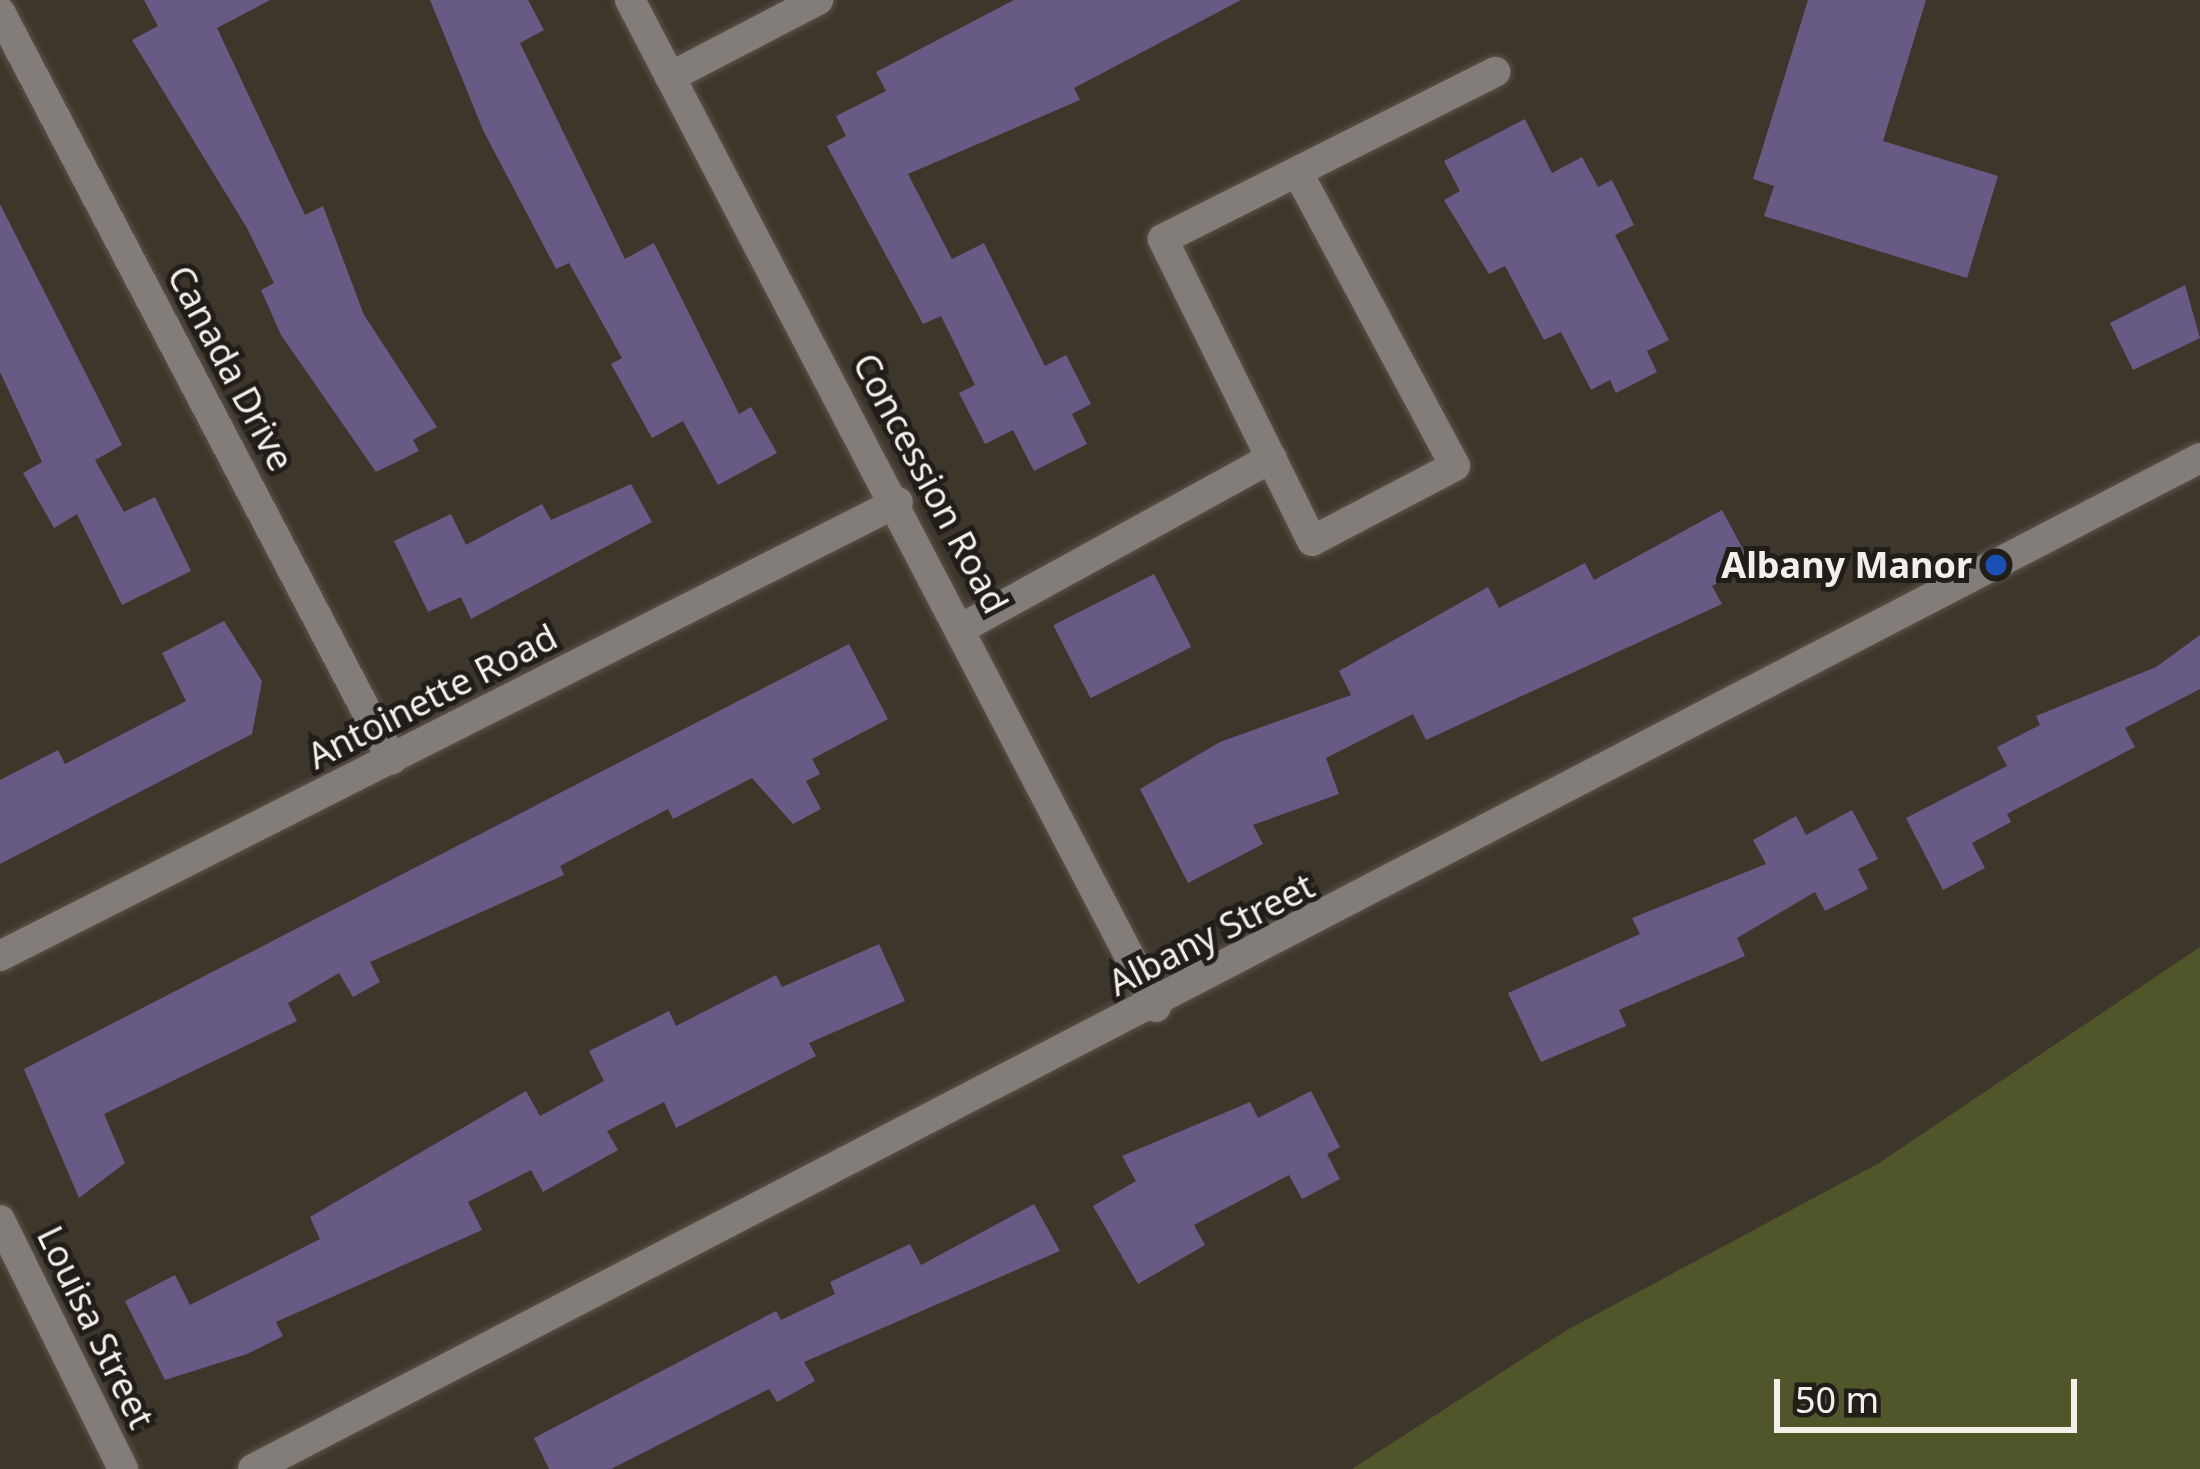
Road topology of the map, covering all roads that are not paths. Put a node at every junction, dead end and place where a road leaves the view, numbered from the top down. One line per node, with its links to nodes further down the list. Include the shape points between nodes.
1 (630, 0): 5 (street, Concession Road)
2 (818, 0): 5 (street)
3 (0, 12): 11 (street, Canada Drive)
4 (1495, 72): 6 (street)
5 (670, 77): 9 (street, Concession Road)
6 (1298, 173): 7 (street, via 1163,239); 7 (street, via 1455,466 1312,541)
7 (1272, 458): 10 (street)
8 (2200, 458): 13 (street, Albany Street)
9 (898, 502): 10 (street, Concession Road); 11 (street, Antoinette Road)
10 (964, 627): 13 (street, Concession Road)
11 (392, 760): 12 (street, Antoinette Road)
12 (0, 956)
13 (1156, 1007): 16 (street, Albany Street, via 570,1296)
14 (0, 1220): 15 (street, Louisa Street)
15 (122, 1469)
16 (253, 1469)

